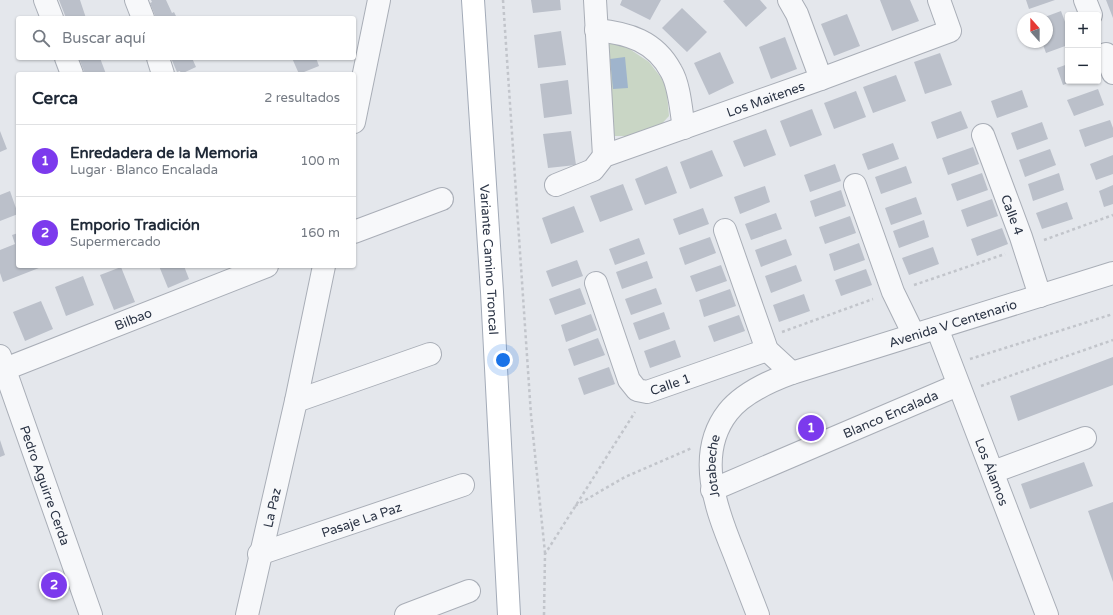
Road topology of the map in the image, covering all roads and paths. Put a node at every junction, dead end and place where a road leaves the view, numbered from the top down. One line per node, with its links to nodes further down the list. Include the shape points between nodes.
1 (45, 0): 11 (street)
2 (136, 0): 12 (street)
3 (379, 0): 19 (street)
4 (472, 0): 56 (main road, Variante Camino Troncal, via 493,307)
5 (503, 0): 51 (path, via 531,415)
6 (595, 0): 13 (street)
7 (789, 0): 18 (street)
8 (939, 0): 18 (street, Los Maitenes, via 950,31)
9 (1085, 0): 10 (street)
10 (1090, 12)
11 (51, 16)
12 (142, 16)
13 (596, 30): 20 (street, via 635,37 662,58 672,72); 22 (street)
14 (67, 60): 16 (street)
15 (159, 60): 17 (street)
16 (71, 72)
17 (163, 72)
18 (821, 79): 20 (street, Los Maitenes)
19 (356, 112)
20 (684, 128): 22 (street, Los Maitenes)
21 (983, 135): 32 (street, Calle 4)
22 (604, 156): 24 (street, Los Maitenes, via 593,170)
23 (855, 184): 35 (street, via 893,292)
24 (556, 185)
25 (442, 198): 27 (street)
26 (725, 230): 37 (street)
27 (356, 231)
28 (262, 268): 39 (street, Bilbao)
29 (324, 268): 43 (street, La Paz)
30 (1113, 273): 32 (street, Avenida V Centenario)
31 (596, 283): 42 (street, Calle 1, via 629,380 637,390)
32 (1040, 296): 34 (street, Avenida V Centenario)
33 (1113, 314): 41 (path)
34 (937, 328): 35 (street, Avenida V Centenario); 41 (street, Los Álamos)
35 (914, 335): 40 (street, Avenida V Centenario)
36 (1113, 340): 41 (path)
37 (767, 350): 40 (street); 42 (street, Calle 1)
38 (430, 354): 43 (street)
39 (2, 365): 53 (street, Pedro Aguirre Cerda)
40 (792, 373): 44 (street, Jotabeche, via 748,394 728,412)
41 (957, 381): 46 (street, Los Álamos); 48 (street, Blanco Encalada)
42 (647, 392): 49 (path)
43 (296, 401): 50 (street, La Paz)
44 (714, 438): 48 (street, Jotabeche, via 710,467); 49 (path, via 625,477)
45 (1086, 438): 46 (street)
46 (993, 472): 59 (street, Los Álamos)
47 (463, 485): 50 (street, Pasaje La Paz)
48 (712, 490): 58 (street, Jotabeche)
49 (575, 506): 51 (path)
50 (260, 554): 54 (street, La Paz)
51 (545, 554): 57 (path)
52 (469, 591): 55 (street)
53 (91, 615)
54 (247, 615)
55 (406, 615)
56 (509, 615)
57 (544, 615)
58 (758, 615)
59 (1047, 615)

